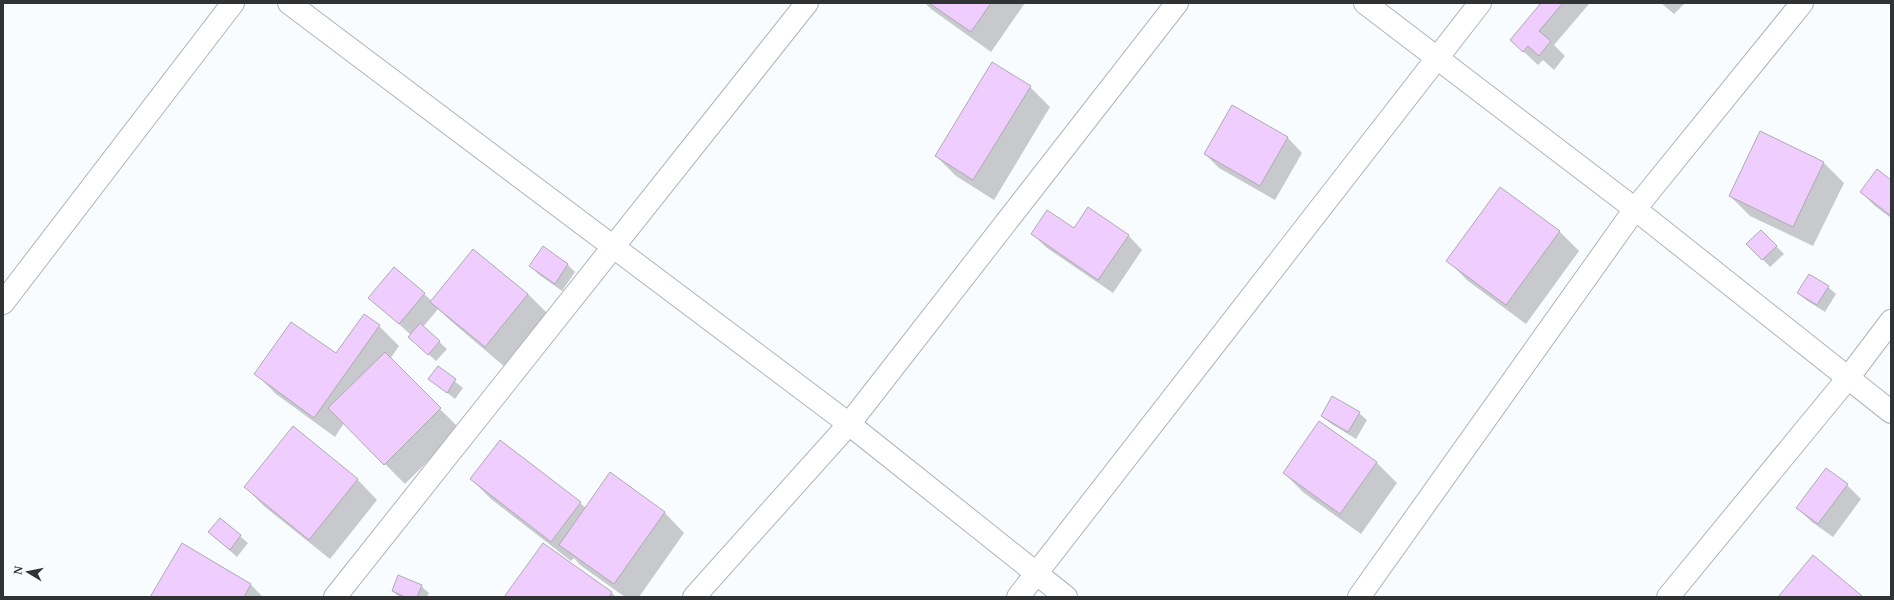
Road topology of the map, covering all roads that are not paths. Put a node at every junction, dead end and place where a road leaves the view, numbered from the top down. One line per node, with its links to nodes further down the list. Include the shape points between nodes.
1 (233, 3): 11 (street)
2 (289, 3): 10 (street)
3 (807, 3): 10 (street)
4 (1177, 3): 15 (street)
5 (1365, 3): 8 (street)
6 (1480, 3): 8 (street)
7 (1802, 3): 9 (street)
8 (1437, 58): 9 (street); 16 (street)
9 (1635, 209): 13 (street); 21 (street)
10 (613, 247): 15 (street); 17 (street)
11 (3, 303)
12 (1891, 320): 13 (street)
13 (1848, 378): 14 (street); 22 (street)
14 (1891, 412)
15 (849, 424): 16 (street); 18 (street)
16 (1038, 573): 19 (street); 20 (street)
17 (335, 597)
18 (694, 597)
19 (1018, 597)
20 (1066, 597)
21 (1359, 597)
22 (1668, 597)

